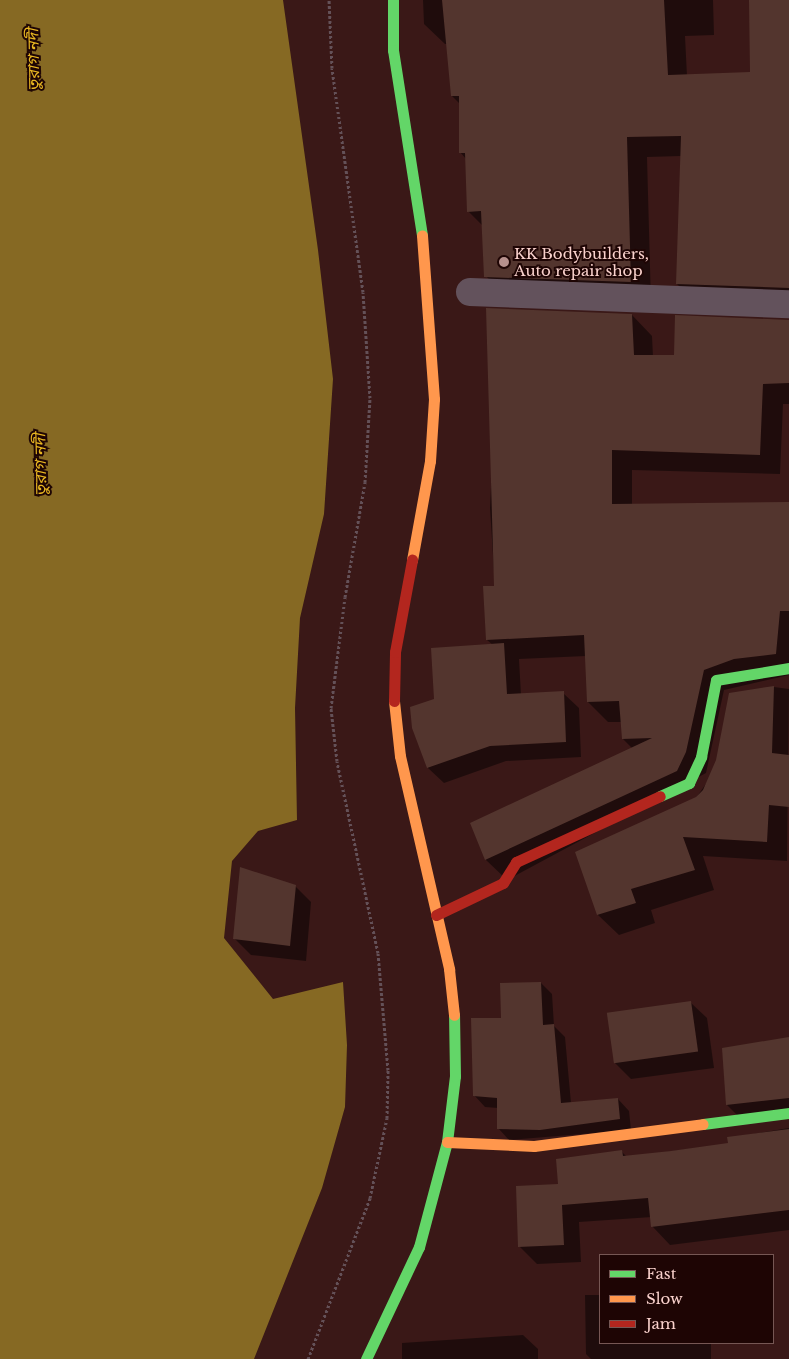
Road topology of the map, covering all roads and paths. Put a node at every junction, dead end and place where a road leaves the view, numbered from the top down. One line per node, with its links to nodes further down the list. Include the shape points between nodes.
1 (329, 0): 9 (path, via 332,68 363,292 370,398 365,482 330,708 337,761 378,953 388,1070 387,1118 370,1198)
2 (393, 0): 6 (main road, via 393,50 425,256 434,399 430,461 395,652 394,705 402,765)
3 (470, 292): 4 (street)
4 (789, 304)
5 (789, 668): 6 (main road, via 716,680 701,757 689,783 516,862 503,883)
6 (436, 915): 8 (main road, via 449,969 456,1028 455,1076)
7 (789, 1113): 8 (main road, via 534,1146)
8 (447, 1142): 10 (main road, via 418,1247)
9 (308, 1359)
10 (366, 1359)

